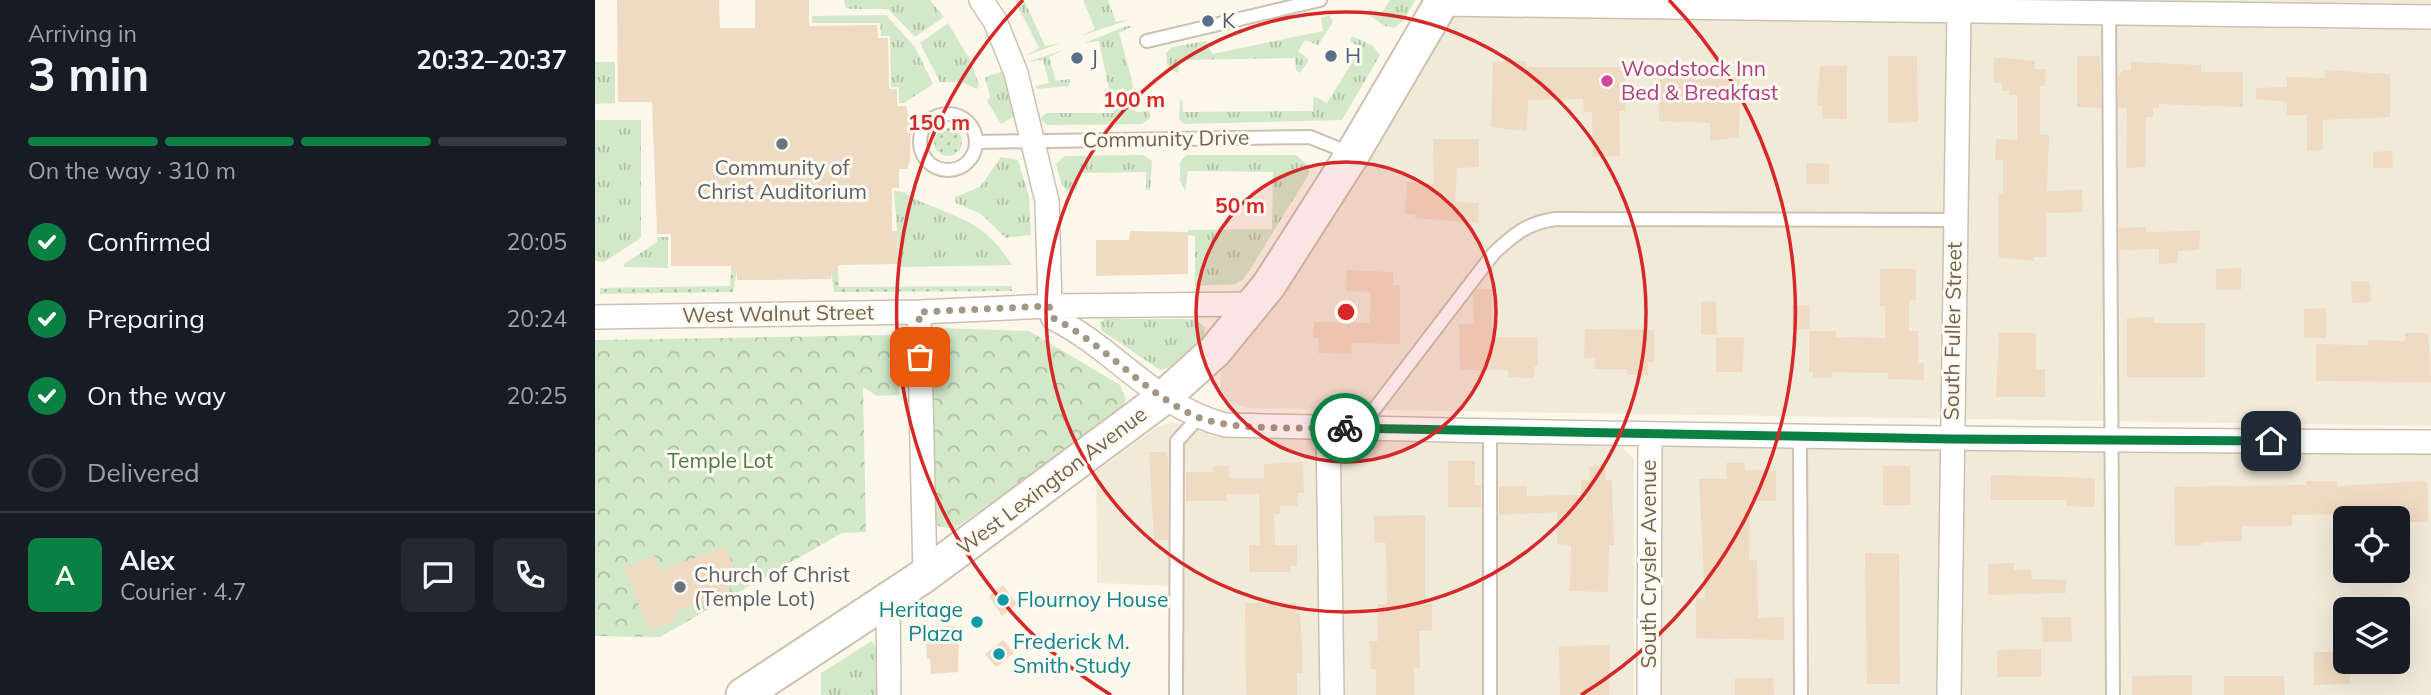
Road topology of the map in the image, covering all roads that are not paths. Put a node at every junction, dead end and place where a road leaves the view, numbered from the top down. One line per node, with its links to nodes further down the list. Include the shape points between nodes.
1 (981, 0): 8 (street, via 1016,72)
2 (1320, 0): 7 (lane)
3 (1441, 2): 4 (street); 10 (main road, West Lexington Avenue)
4 (1959, 10): 5 (street); 11 (street, South Fuller Street)
5 (2109, 12): 6 (street); 24 (lane)
6 (2431, 17)
7 (1147, 41)
8 (1030, 141): 9 (lane, Community Drive); 10 (lane, Community Drive, via 1310,137); 13 (street, via 1047,201)
9 (976, 142): 9 (lane, via 964,118 946,113 929,120 919,145 933,166 949,170 971,158)
10 (1352, 155): 12 (main road, West Lexington Avenue)
11 (1955, 220): 19 (lane, via 1535,222 1493,254); 23 (street, South Fuller Street)
12 (1255, 304): 13 (street, West Walnut Street); 16 (main road, West Lexington Avenue, via 1215,351)
13 (1049, 306): 14 (street, West Walnut Street); 16 (street, via 1053,318 1080,331)
14 (919, 312): 15 (street, West Walnut Street); 26 (street)
15 (595, 317)
16 (1163, 398): 17 (street); 26 (main road, West Lexington Avenue)
17 (1198, 418): 18 (street, via 1225,425); 30 (lane, via 1177,441)
18 (1328, 427): 19 (street); 31 (street)
19 (1360, 428): 20 (street)
20 (1490, 431): 21 (street); 32 (lane)
21 (1650, 434): 22 (street); 33 (street, South Crysler Avenue)
22 (1800, 436): 23 (street); 34 (lane)
23 (1951, 439): 24 (street); 35 (street, South Fuller Street)
24 (2112, 440): 25 (street); 36 (lane)
25 (2431, 442)
26 (925, 576): 27 (main road, West Lexington Avenue)
27 (888, 602): 28 (main road, West Lexington Avenue); 29 (street)
28 (743, 695)
29 (889, 695)
30 (1176, 695)
31 (1332, 695)
32 (1490, 695)
33 (1649, 695)
34 (1801, 695)
35 (1949, 695)
36 (2113, 695)

